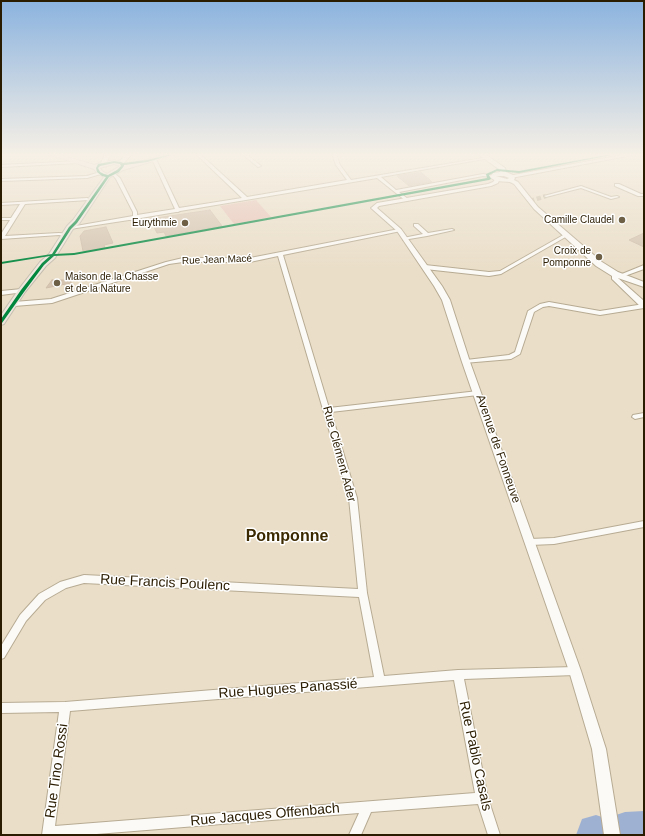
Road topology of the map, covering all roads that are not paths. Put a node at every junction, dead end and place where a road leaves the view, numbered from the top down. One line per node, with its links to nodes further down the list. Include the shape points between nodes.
1 (91, 193): 14 (main road)
2 (93, 193): 27 (main road, via 76,222)
3 (126, 193): 20 (street)
4 (170, 193): 19 (street)
5 (240, 193): 15 (street)
6 (283, 193): 15 (street)
7 (397, 193): 16 (street)
8 (445, 193): 16 (street, Avenue de Fonneuve)
9 (524, 193): 30 (main road, via 536,208)
10 (558, 193): 12 (street)
11 (597, 193): 13 (street, via 611,198)
12 (546, 196)
13 (617, 197)
14 (87, 199): 17 (street); 27 (main road)
15 (246, 199): 19 (street)
16 (406, 200): 28 (street, Avenue de Fonneuve, via 374,208)
17 (23, 203): 18 (street); 22 (street)
18 (1, 204)
19 (178, 211): 21 (street)
20 (135, 212): 21 (street); 24 (street)
21 (145, 216): 24 (street)
22 (13, 218): 23 (street); 31 (street)
23 (1, 219)
24 (131, 219): 27 (street)
25 (416, 225): 29 (street)
26 (452, 230): 29 (street, Rue Jean Macé)
27 (65, 233): 31 (street); 37 (main road, via 52,250 52,256)
28 (402, 234): 29 (street, Rue Jean Macé); 32 (street, Rue Jean Macé); 33 (street, Avenue de Fonneuve)
29 (427, 235)
30 (567, 235): 33 (street, via 501,272 489,274); 35 (main road, via 599,264)
31 (1, 238)
32 (280, 254): 39 (street, Rue Jean Macé, via 250,260 183,260 52,301); 44 (street, Rue Clément Ader)
33 (425, 267): 42 (street, Avenue de Fonneuve, via 446,300)
34 (644, 267): 35 (street)
35 (618, 275): 36 (main road); 40 (street, via 614,278)
36 (644, 285)
37 (22, 290): 38 (street); 39 (main road)
38 (1, 293)
39 (14, 304): 41 (main road)
40 (644, 306): 42 (street, via 600,312 542,305 531,311 518,352 511,357)
41 (1, 322)
42 (466, 362): 43 (street, Avenue de Fonneuve)
43 (478, 393): 44 (street); 48 (street, Avenue de Fonneuve)
44 (327, 410): 49 (street, Rue Clément Ader, via 352,498)
45 (644, 415): 46 (street)
46 (636, 416)
47 (644, 524): 48 (street, via 554,541)
48 (530, 542): 51 (street, Avenue de Fonneuve)
49 (363, 593): 50 (street, Rue Francis Poulenc, via 84,579 63,585 42,597 23,618); 53 (street, Rue Clément Ader)
50 (1, 655)
51 (575, 671): 52 (street, Rue Hugues Panassié); 61 (street, Avenue de Fonneuve, via 599,749)
52 (458, 676): 53 (street, Rue Hugues Panassié); 56 (street, Rue Pablo Casals)
53 (380, 682): 54 (street, Rue Hugues Panassié)
54 (65, 707): 55 (street, Rue Hugues Panassié); 58 (street, Rue Tino Rossi)
55 (1, 708)
56 (482, 798): 57 (street, Rue Jacques Offenbach); 60 (street, Rue Pablo Casals)
57 (368, 807): 58 (street, Rue Jacques Offenbach); 59 (street)
58 (48, 834)
59 (355, 835)
60 (494, 835)
61 (612, 835)

